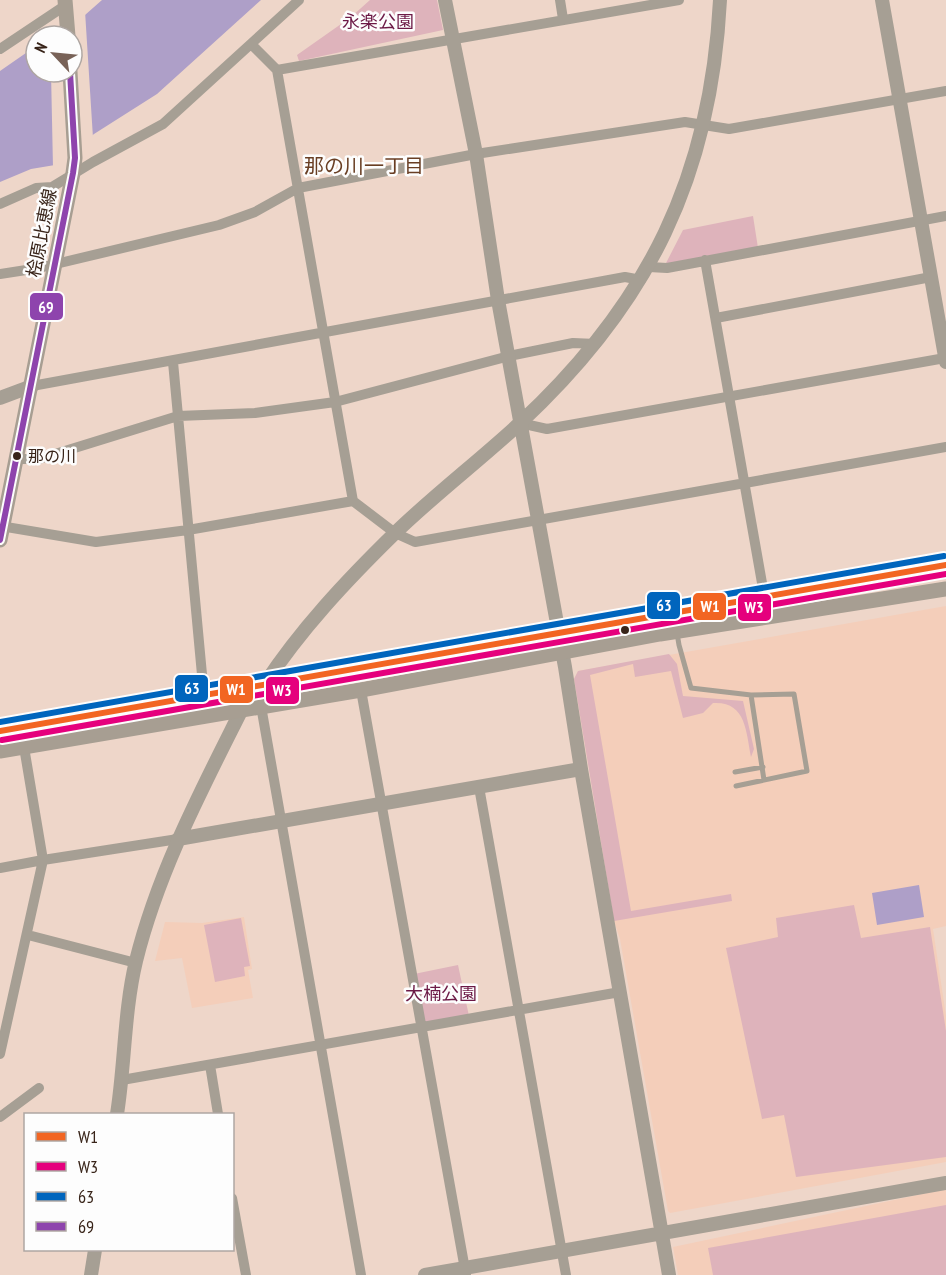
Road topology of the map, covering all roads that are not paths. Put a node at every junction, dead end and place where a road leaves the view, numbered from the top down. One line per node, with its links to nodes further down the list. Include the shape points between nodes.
1 (299, 0): 11 (street)
2 (445, 0): 10 (street)
3 (560, 0): 8 (street)
4 (679, 0): 8 (street)
5 (720, 0): 17 (street)
6 (882, 0): 16 (street)
7 (66, 7): 9 (main road); 12 (street)
8 (563, 19): 10 (street)
9 (67, 24)
10 (452, 40): 13 (street); 18 (street)
11 (251, 44): 13 (street); 19 (street, via 163,124)
12 (0, 49)
13 (277, 70): 20 (street)
14 (71, 84): 19 (main road, 桧原比恵線)
15 (946, 91): 16 (street)
16 (900, 99): 17 (street, via 729,129); 23 (street)
17 (704, 124): 18 (street, via 685,122); 26 (street, via 684,188)
18 (476, 154): 20 (street); 30 (street)
19 (74, 165): 21 (street, via 52,187 36,188); 25 (main road, 桧原比恵線)
20 (298, 188): 25 (street, via 255,212 219,225); 33 (street)
21 (0, 204)
22 (946, 216): 23 (street)
23 (921, 220): 24 (street); 28 (street)
24 (705, 260): 26 (street, via 668,268); 31 (street)
25 (56, 262): 27 (street); 38 (main road, 桧原比恵線)
26 (649, 267): 29 (street)
27 (0, 274)
28 (931, 277): 31 (street); 32 (street)
29 (641, 280): 30 (street, via 625,277); 34 (street)
30 (498, 300): 33 (street); 35 (street)
31 (716, 318): 39 (street)
32 (942, 318): 36 (street)
33 (323, 333): 37 (street); 41 (street)
34 (596, 344): 35 (street, via 573,343); 43 (street)
35 (508, 356): 41 (street); 43 (street)
36 (946, 360): 39 (street)
37 (172, 362): 38 (street); 42 (street)
38 (32, 386): 40 (street); 45 (main road, 桧原比恵線)
39 (729, 396): 43 (street, via 547,429); 46 (street)
40 (0, 398)
41 (334, 402): 42 (street, via 255,413); 47 (street)
42 (178, 416): 45 (street, via 39,459); 49 (street)
43 (520, 423): 48 (street); 51 (street)
44 (946, 447): 46 (street)
45 (18, 459): 50 (main road, 桧原比恵線)
46 (745, 483): 48 (street); 54 (street)
47 (353, 501): 49 (street); 51 (street)
48 (538, 520): 51 (street, via 415,542); 58 (street)
49 (188, 530): 50 (street, via 96,542); 63 (street)
50 (1, 531)
51 (395, 533): 60 (street, via 326,603)
52 (946, 565): 54 (main road)
53 (946, 589): 56 (main road)
54 (764, 596): 55 (main road); 56 (street)
55 (674, 613): 57 (lane); 58 (main road)
56 (768, 617): 57 (main road)
57 (677, 631): 59 (main road); 62 (lane, via 691,688)
58 (558, 634): 59 (street); 60 (main road)
59 (563, 651): 61 (main road); 70 (street)
60 (264, 686): 63 (main road)
61 (361, 690): 64 (main road); 75 (street)
62 (751, 695): 69 (lane); 72 (lane, via 794,694 807,771)
63 (204, 696): 66 (main road)
64 (261, 706): 65 (main road); 76 (street)
65 (242, 709): 67 (main road); 77 (street)
66 (0, 731)
67 (24, 747): 68 (main road); 78 (street)
68 (0, 751)
69 (763, 767): 71 (lane); 72 (lane)
70 (581, 769): 74 (street); 82 (street)
71 (735, 772)
72 (765, 780): 73 (lane)
73 (736, 786)
74 (479, 787): 75 (street); 83 (street)
75 (381, 805): 76 (street); 84 (street)
76 (280, 822): 77 (street); 85 (street)
77 (178, 839): 78 (street); 81 (street, via 156,894)
78 (44, 860): 79 (street); 80 (street)
79 (0, 868)
80 (28, 935): 81 (street); 86 (street)
81 (136, 963): 88 (street)
82 (620, 992): 83 (street); 95 (street)
83 (518, 1011): 84 (street); 97 (street)
84 (421, 1026): 85 (street); 98 (street)
85 (320, 1045): 87 (street); 101 (street)
86 (0, 1054)
87 (210, 1065): 88 (street); 91 (street)
88 (122, 1080): 90 (street)
89 (39, 1088): 92 (street)
90 (117, 1113)
91 (218, 1113)
92 (0, 1117)
93 (946, 1183): 95 (street)
94 (234, 1209): 100 (street)
95 (662, 1234): 97 (street); 104 (street)
96 (95, 1251): 99 (street)
97 (562, 1251): 98 (street); 103 (street)
98 (465, 1272): 102 (street)
99 (91, 1275)
100 (246, 1275)
101 (361, 1275)
102 (425, 1275)
103 (566, 1275)
104 (669, 1275)

